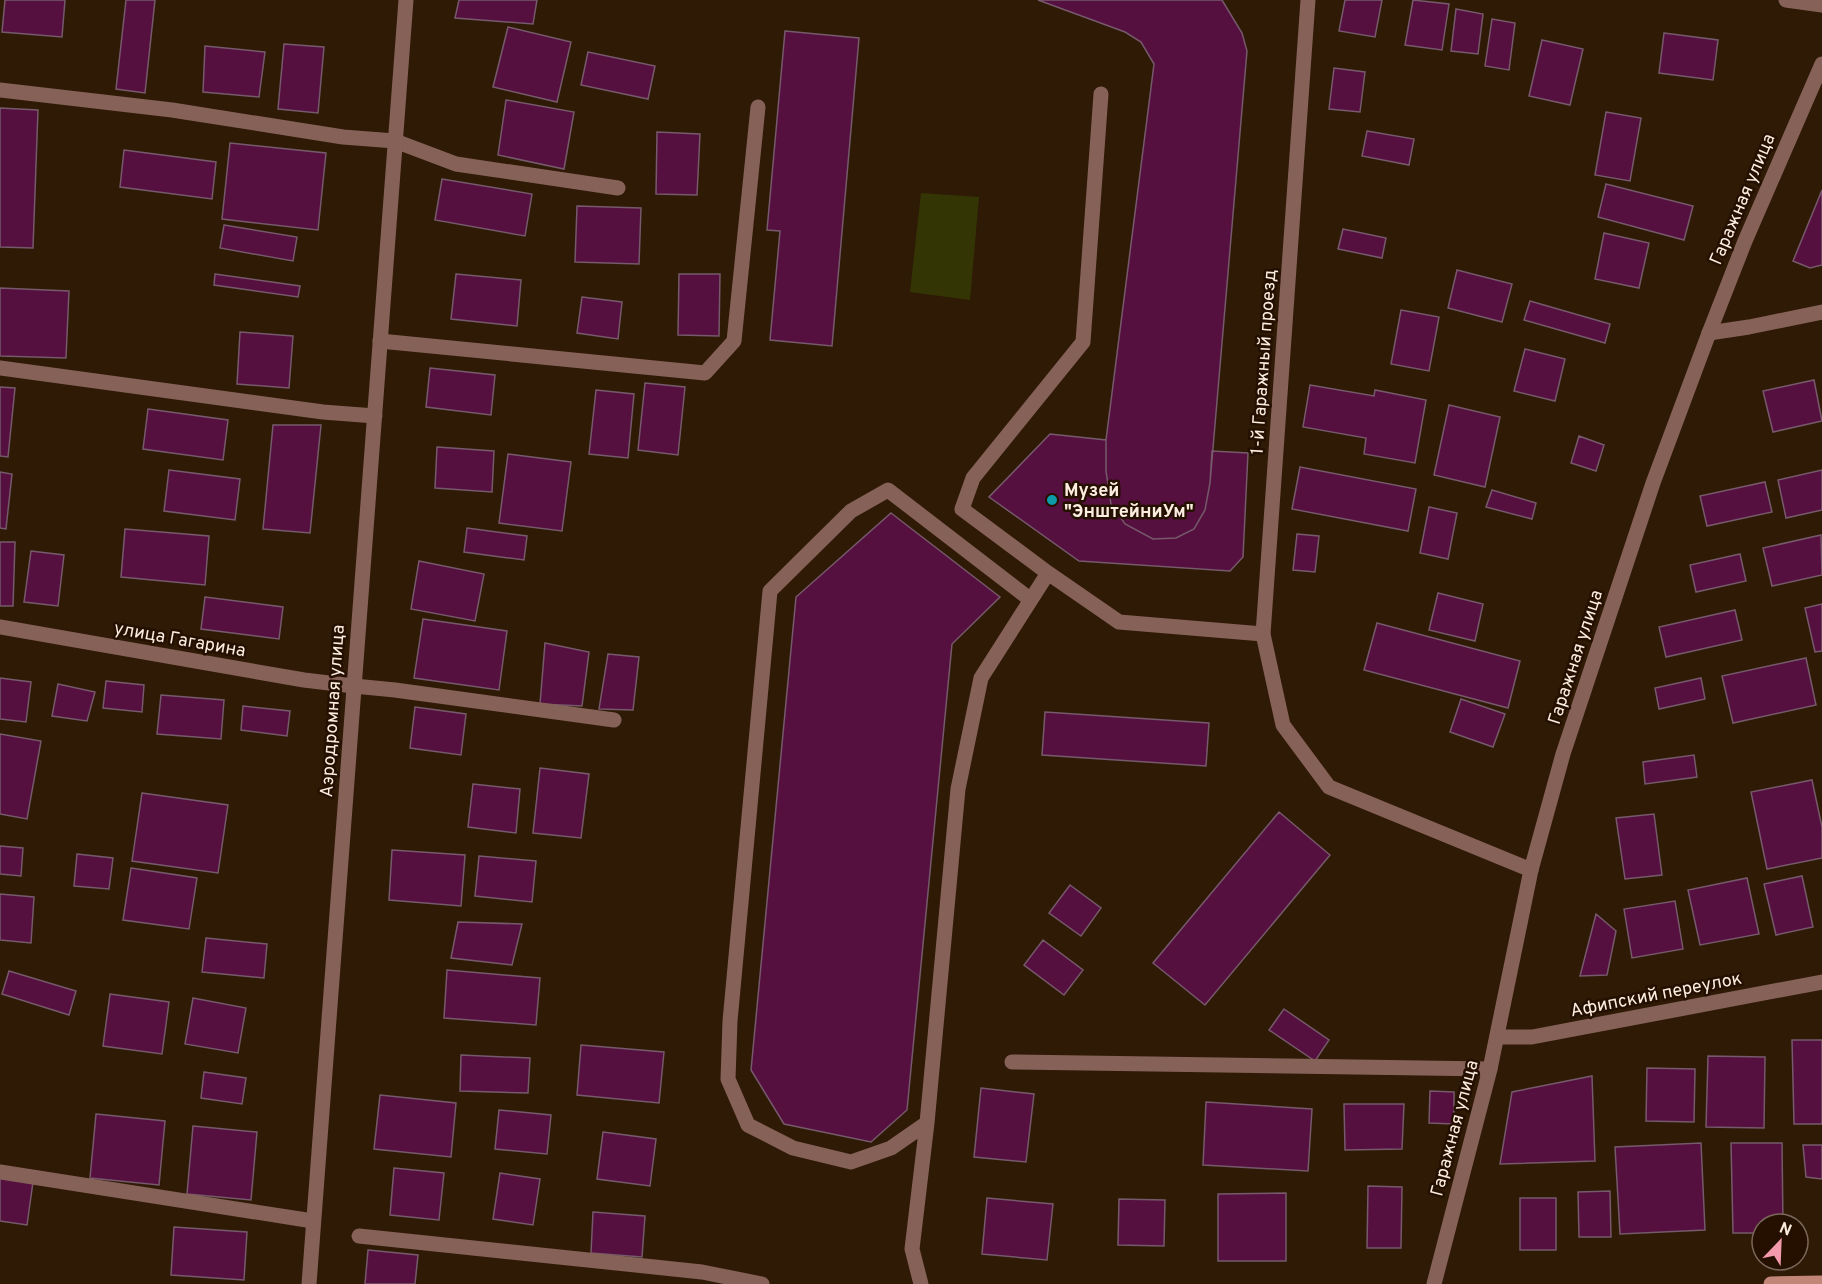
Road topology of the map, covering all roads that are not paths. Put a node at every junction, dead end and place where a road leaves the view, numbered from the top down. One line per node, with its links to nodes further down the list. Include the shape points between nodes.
1 (406, 0): 9 (street, Аэродромная улица)
2 (1308, 0): 19 (street, 1-й Гаражный проезд)
3 (1786, 0): 4 (street)
4 (1822, 5)
5 (1822, 64): 12 (street, Гаражная улица)
6 (0, 90): 9 (street)
7 (1101, 94): 16 (street, via 1083,342 973,478 962,508)
8 (758, 107): 13 (street, via 734,341 705,373)
9 (395, 141): 10 (street, via 456,164); 13 (street, Аэродромная улица)
10 (618, 188)
11 (1822, 312): 12 (street)
12 (1709, 333): 22 (street, Гаражная улица, via 1645,506 1563,754)
13 (380, 341): 15 (street, Аэродромная улица)
14 (0, 368): 15 (street)
15 (375, 416): 20 (street, Аэродромная улица)
16 (1048, 573): 17 (street); 19 (street, via 1119,622)
17 (1031, 600): 27 (street, via 981,678 958,789); 27 (street, via 888,490 851,511 770,591 730,1021 729,1079 748,1125 793,1148 851,1162 891,1148)
18 (0, 627): 20 (street, улица Гагарина)
19 (1263, 634): 22 (street, 1-й Гаражный проезд, via 1283,725 1329,787)
20 (354, 686): 21 (street, улица Гагарина); 29 (street, Аэродромная улица)
21 (614, 720)
22 (1531, 870): 24 (street, Гаражная улица)
23 (1822, 982): 24 (street, Афипский переулок, via 1532,1037)
24 (1497, 1037): 26 (street, Гаражная улица)
25 (1012, 1062): 26 (street)
26 (1490, 1069): 36 (street, Гаражная улица)
27 (927, 1123): 35 (street, via 912,1249)
28 (0, 1172): 29 (street)
29 (313, 1221): 33 (street, Аэродромная улица)
30 (359, 1236): 31 (street)
31 (701, 1278): 34 (street)
32 (1822, 1283): 37 (main road)
33 (309, 1284)
34 (762, 1284)
35 (921, 1284)
36 (1434, 1284)
37 (1771, 1284)

